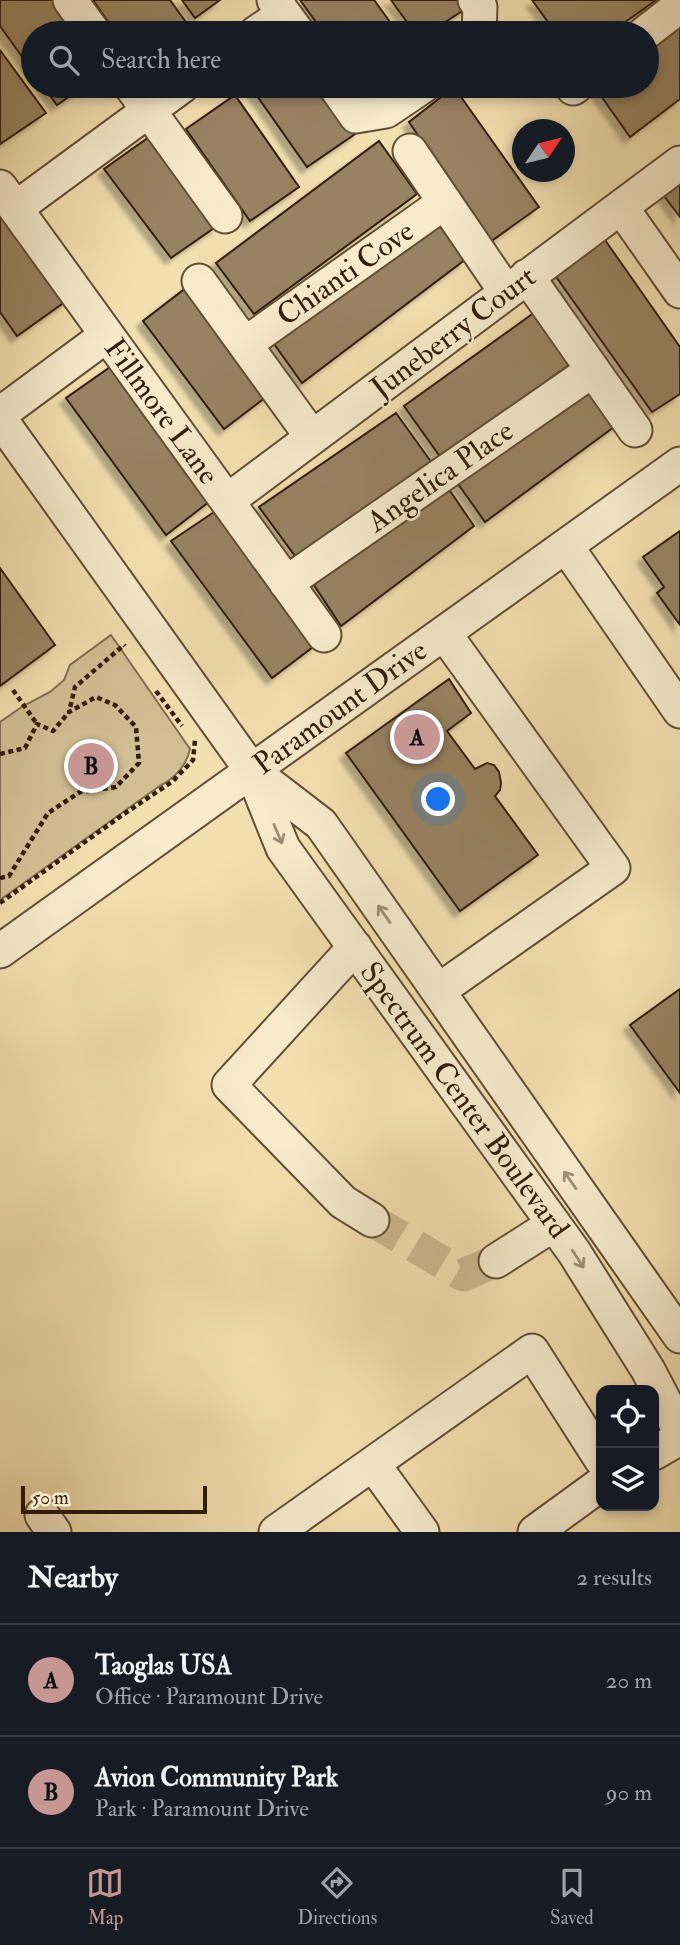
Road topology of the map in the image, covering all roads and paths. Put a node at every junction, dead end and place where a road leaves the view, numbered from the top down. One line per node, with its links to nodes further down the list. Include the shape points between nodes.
1 (70, 0): 4 (street)
2 (475, 0): 5 (street)
3 (680, 6): 6 (street)
4 (85, 21)
5 (479, 21)
6 (659, 22)
7 (139, 98): 12 (street); 15 (street)
8 (343, 98): 9 (street, via 356,116 386,111)
9 (405, 98)
10 (410, 152): 13 (street)
11 (680, 163): 14 (street, Juneberry Court)
12 (8, 198): 19 (street, Fillmore Lane)
13 (445, 202): 17 (street); 20 (street, Chianti Cove)
14 (621, 207): 17 (street, Juneberry Court); 18 (street)
15 (225, 216)
16 (199, 281): 20 (street)
17 (517, 284): 21 (street); 25 (street, Juneberry Court)
18 (680, 291)
19 (107, 335): 22 (street); 27 (street, Fillmore Lane)
20 (245, 344): 25 (street)
21 (593, 370): 24 (street); 29 (street, Angelica Place)
22 (0, 414)
23 (0, 419): 41 (street, Spectrum Center Boulevard)
24 (635, 430)
25 (312, 437): 27 (street, Juneberry Court)
26 (680, 464): 28 (street, Paramount Drive)
27 (227, 501): 29 (street, Fillmore Lane)
28 (566, 546): 30 (street, Paramount Drive); 35 (street)
29 (286, 583): 31 (street, Fillmore Lane)
30 (444, 633): 41 (street, Paramount Drive); 46 (street, via 613,867)
31 (324, 635)
32 (130, 653): 36 (path, via 124,645 75,687)
33 (149, 680): 38 (path)
34 (13, 690): 37 (path)
35 (680, 711)
36 (69, 712): 37 (path, via 53,731); 42 (path, via 96,697 115,705 136,727 139,763 116,788 80,792 48,813 9,876)
37 (37, 724): 40 (path, via 25,748)
38 (185, 730)
39 (190, 736): 43 (path, via 196,741 193,760 173,781)
40 (0, 754)
41 (252, 771): 44 (street, Spectrum Center Boulevard, one-way to 44, via 283,848); 45 (street, Paramount Drive); 46 (street, Spectrum Center Boulevard, one-way to 41, via 321,824)
42 (0, 878)
43 (0, 903)
44 (355, 947): 47 (street, via 229,1085 344,1202); 48 (street, Spectrum Center Boulevard)
45 (0, 951)
46 (438, 991): 50 (street, Spectrum Center Boulevard, one-way to 46)
47 (372, 1220)
48 (554, 1224): 49 (street); 51 (street, Spectrum Center Boulevard, one-way to 51, via 649,1370)
49 (496, 1261)
50 (680, 1336)
51 (680, 1431)
52 (680, 1438): 53 (street)
53 (659, 1450)
54 (596, 1451): 55 (street, via 533,1351)
55 (373, 1464): 57 (street); 58 (street)
56 (596, 1488): 59 (street)
57 (276, 1532)
58 (422, 1532)
59 (536, 1532)

